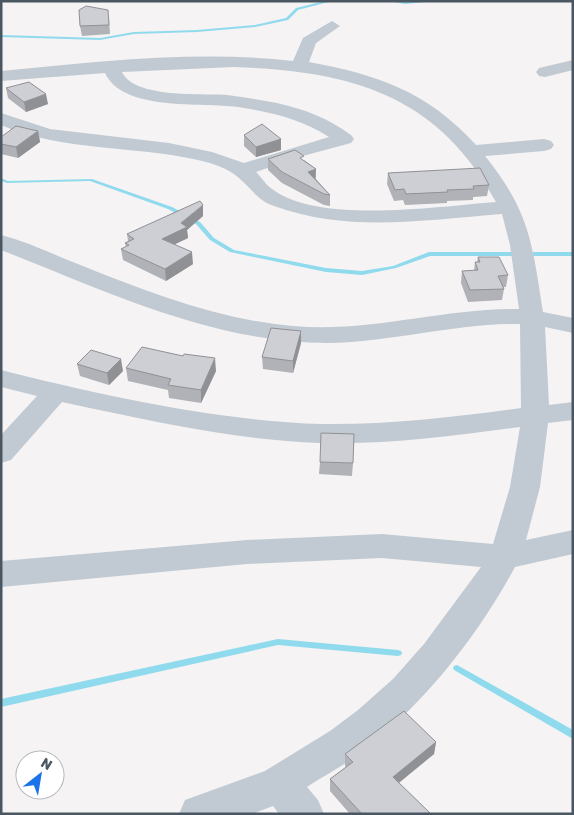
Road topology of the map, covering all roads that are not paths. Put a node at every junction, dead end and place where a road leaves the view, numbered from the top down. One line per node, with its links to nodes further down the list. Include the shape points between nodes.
1 (332, 26): 3 (street, via 309,41)
2 (573, 65): 5 (street)
3 (299, 66): 4 (street, via 194,62); 9 (street, via 380,85 418,103 448,126)
4 (111, 68): 6 (street); 10 (street, via 113,78 124,87 147,95 224,100 269,107 309,118 330,128 344,140)
5 (545, 72)
6 (1, 76)
7 (1, 118): 10 (street, via 24,130 61,139 154,146 196,153)
8 (544, 145): 9 (street)
9 (472, 151): 11 (street)
10 (243, 170): 11 (street, via 265,194 296,207 329,215 365,217)
11 (509, 207): 13 (street, via 516,223)
12 (1, 242): 13 (street, via 196,316 291,334 388,331 476,319)
13 (531, 316): 14 (street); 18 (street)
14 (573, 326)
15 (1, 378): 16 (street)
16 (56, 393): 18 (street, via 222,424 347,434); 19 (street)
17 (573, 411): 18 (street)
18 (536, 415): 21 (street, via 522,500)
19 (1, 453)
20 (573, 542): 21 (street)
21 (504, 557): 22 (street, via 382,546 247,552); 23 (street, via 465,618 415,681 353,736)
22 (1, 574)
23 (279, 783): 24 (street); 25 (street)
24 (199, 814)
25 (304, 814)

